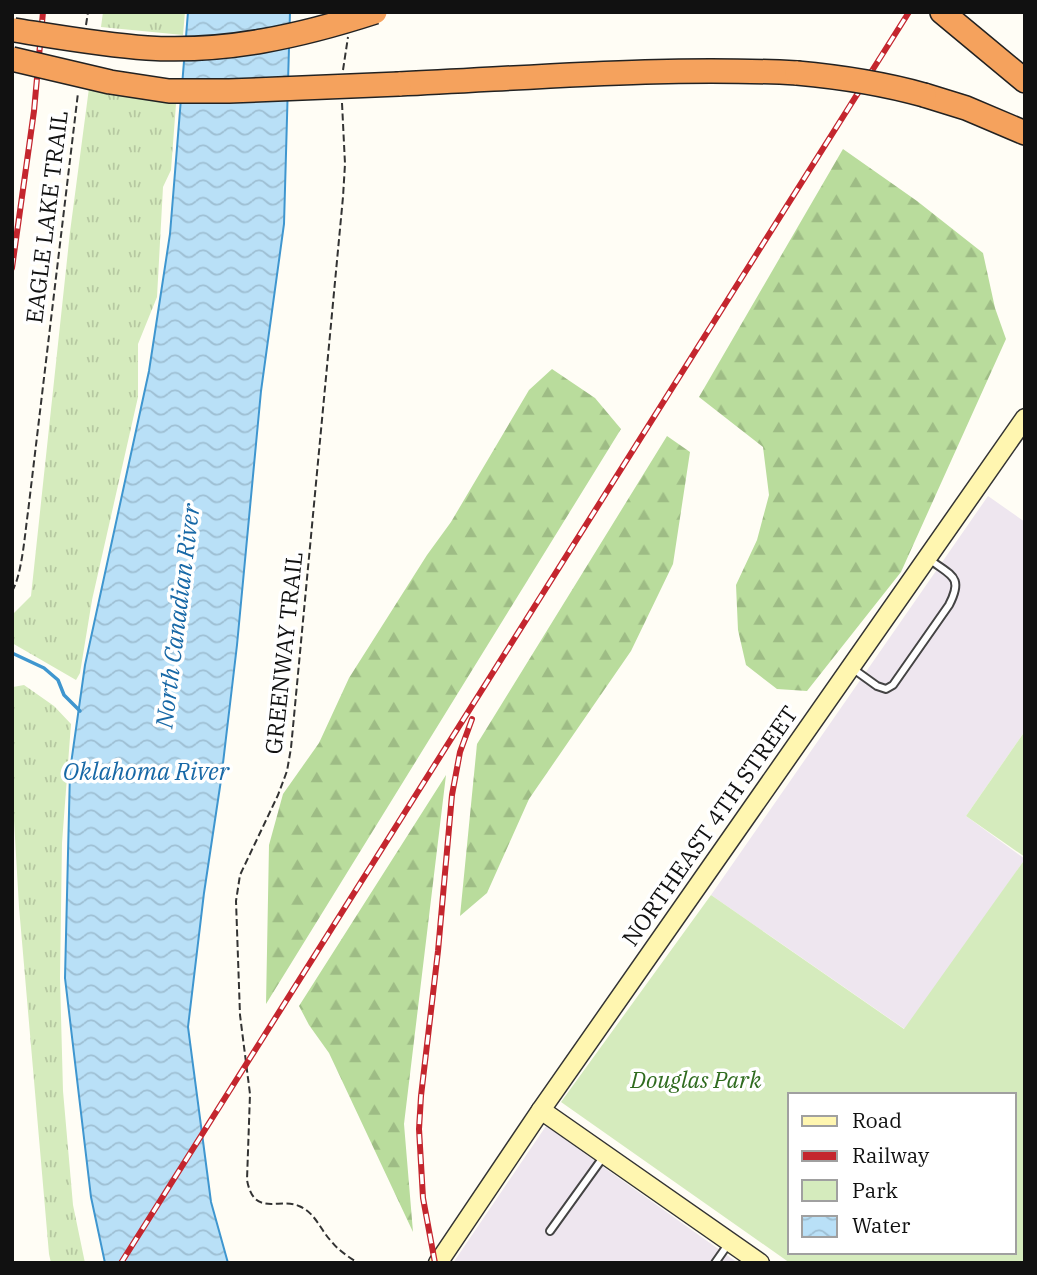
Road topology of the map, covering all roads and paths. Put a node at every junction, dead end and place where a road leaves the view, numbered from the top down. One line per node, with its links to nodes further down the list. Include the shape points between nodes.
1 (88, 12): 4 (path)
2 (375, 12): 5 (highway, bridge, via 274,40 215,48 146,48)
3 (942, 12): 9 (highway)
4 (86, 25)
5 (12, 30)
6 (348, 36): 8 (path)
7 (12, 59): 12 (highway, bridge, via 169,91 677,70 797,73 886,85 966,108)
8 (343, 72)
9 (1025, 81)
10 (79, 88): 15 (path, EAGLE LAKE TRAIL, via 28,512)
11 (342, 100): 21 (path, GREENWAY TRAIL, via 343,197 291,748 278,795 240,875 236,901 240,1015 250,1094 249,1191 268,1205 295,1204 307,1210 334,1245)
12 (1025, 133)
13 (1025, 418): 14 (street, NORTHEAST 4TH STREET)
14 (928, 558): 16 (street, NORTHEAST 4TH STREET); 16 (lane, via 953,577 956,592 949,606 893,685 886,689)
15 (12, 592)
16 (852, 667): 17 (street, NORTHEAST 4TH STREET)
17 (541, 1110): 18 (street); 24 (street, NORTHEAST 4TH STREET)
18 (605, 1154): 19 (lane); 20 (street)
19 (550, 1231)
20 (730, 1241): 25 (lane); 26 (street)
21 (349, 1256): 22 (path); 23 (path, GREENWAY TRAIL)
22 (345, 1263)
23 (358, 1263)
24 (438, 1263)
25 (715, 1263)
26 (760, 1263)

